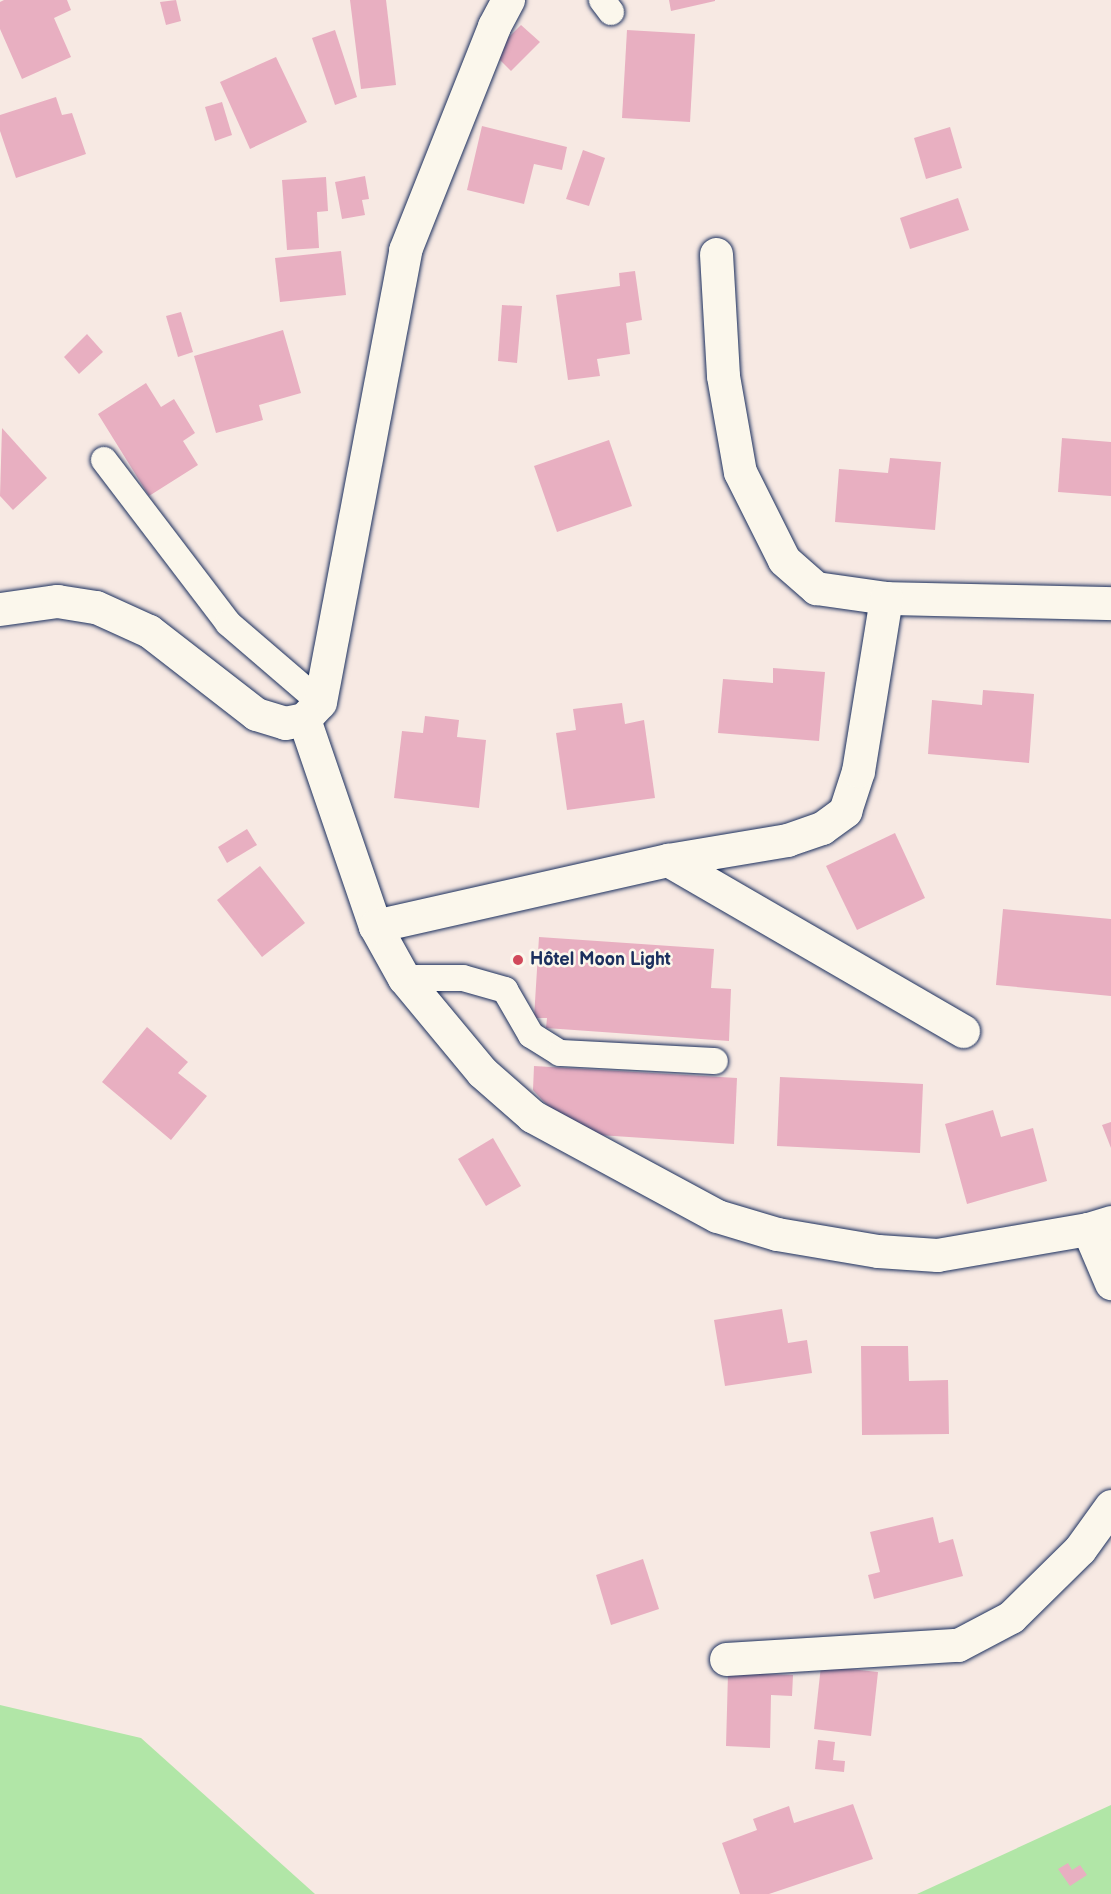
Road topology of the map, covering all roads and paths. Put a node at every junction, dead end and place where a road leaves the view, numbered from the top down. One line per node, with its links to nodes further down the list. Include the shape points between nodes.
1 (508, 0): 7 (street, via 494,26 405,250)
2 (716, 254): 4 (street, via 723,376 740,472 784,560 816,588)
3 (104, 460): 7 (lane, via 228,623)
4 (886, 598): 5 (street); 8 (street, via 858,771 845,811 822,828 787,840)
5 (1111, 603)
6 (0, 609): 7 (street, via 57,601 96,607 148,631 256,714 285,723)
7 (312, 711): 9 (street)
8 (668, 860): 9 (street); 11 (street)
9 (375, 926): 10 (street)
10 (404, 978): 12 (lane, via 463,978 505,990 531,1035 560,1053); 13 (street, via 482,1072 532,1116 717,1216 777,1234 878,1251 936,1255)
11 (963, 1031)
12 (715, 1061)
13 (1100, 1226): 14 (street)
14 (1111, 1283)
15 (1111, 1506): 16 (street, via 1080,1549 1011,1617 958,1645)
16 (726, 1659)

